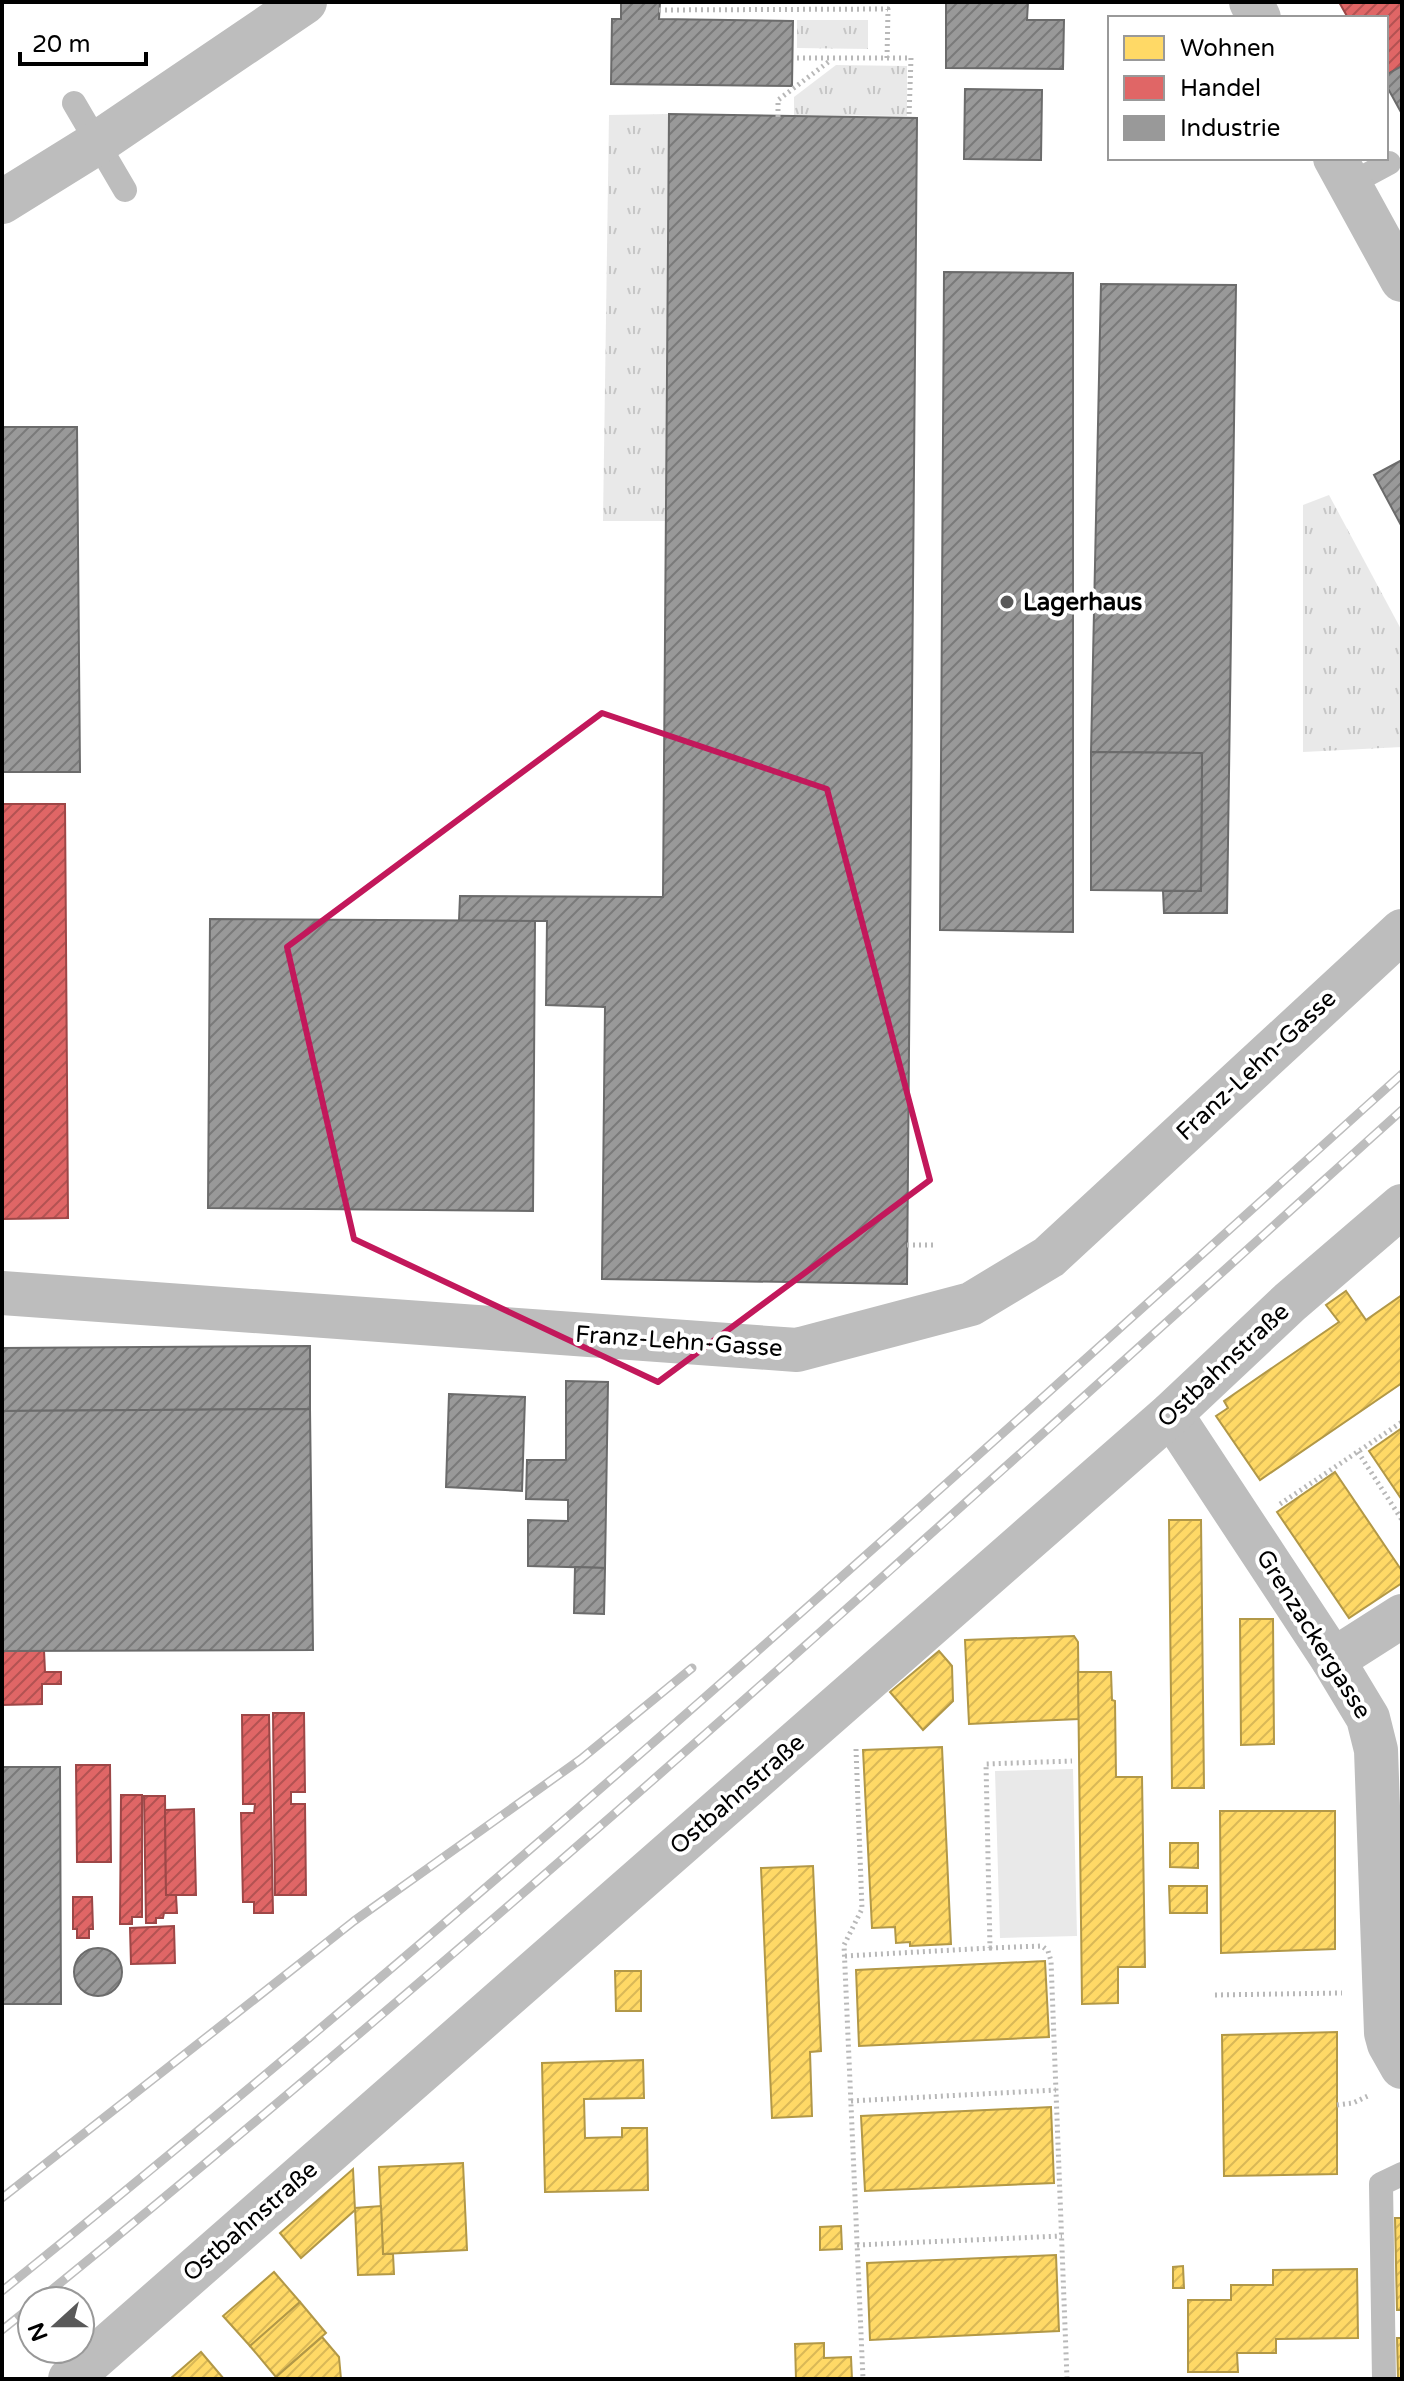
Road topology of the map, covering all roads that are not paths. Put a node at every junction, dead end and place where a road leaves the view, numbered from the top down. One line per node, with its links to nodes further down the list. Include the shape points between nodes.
1 (305, 2): 3 (street)
2 (74, 103): 3 (lane)
3 (97, 143): 6 (lane); 7 (street)
4 (1389, 163): 5 (lane)
5 (1342, 171): 8 (street)
6 (125, 190)
7 (2, 202)
8 (1402, 280)
9 (1402, 931): 11 (street, Franz-Lehn-Gasse, via 1049,1257 971,1304 797,1350)
10 (1402, 1206): 12 (street, Ostbahnstraße)
11 (2, 1293)
12 (1171, 1414): 14 (street, Grenzackergasse); 17 (street, Ostbahnstraße)
13 (1402, 1616): 14 (street)
14 (1333, 1660): 15 (street, Grenzackergasse, via 1375,1738 1386,2033)
15 (1402, 2067)
16 (1401, 2176): 18 (lane, via 1381,2184)
17 (70, 2379)
18 (1384, 2379)

